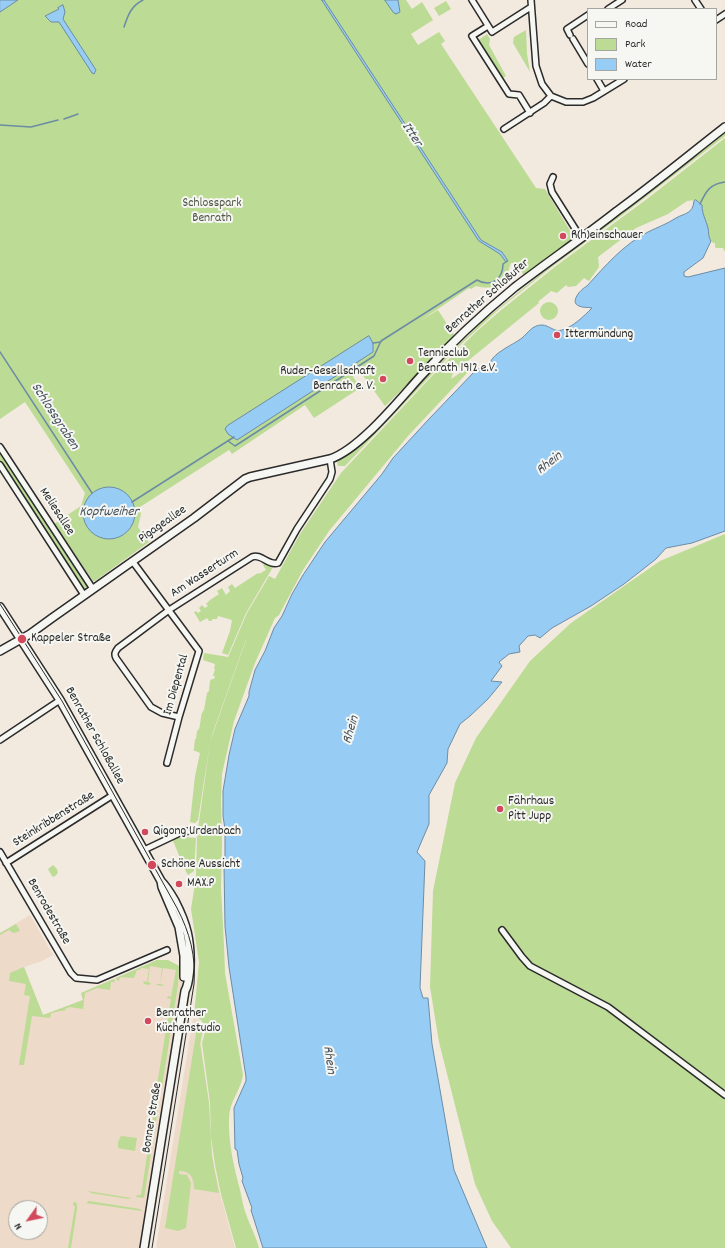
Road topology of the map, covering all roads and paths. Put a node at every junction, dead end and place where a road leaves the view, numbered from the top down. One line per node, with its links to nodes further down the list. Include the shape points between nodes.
1 (472, 0): 7 (street)
2 (530, 0): 4 (street)
3 (622, 0): 5 (street)
4 (531, 7): 7 (street, via 492,32); 12 (street, via 536,66 542,84)
5 (610, 8)
6 (587, 16): 8 (street, via 567,29)
7 (488, 26): 13 (street, via 472,36 510,94 519,95)
8 (587, 62)
9 (598, 80): 11 (street)
10 (622, 80): 11 (street)
11 (604, 91): 12 (street, via 579,103 566,102)
12 (551, 96): 13 (street)
13 (530, 113): 15 (street)
14 (725, 128): 17 (street, Benrather Schloßufer)
15 (504, 129)
16 (553, 177): 17 (street, via 550,184 552,192)
17 (581, 238): 19 (street, Benrather Schloßufer, via 516,286 426,370 363,437 339,456)
18 (0, 447): 22 (street, Meliesallee)
19 (330, 459): 21 (street, Pigageallee, via 250,477); 25 (street, Am Wasserturm, via 330,479 276,564 259,556 252,557)
20 (0, 465): 23 (street, Meliesallee)
21 (133, 562): 22 (street, Pigageallee); 25 (street, Im Diepental)
22 (92, 589): 23 (street, Pigageallee)
23 (84, 595): 26 (street, Pigageallee)
24 (0, 606): 26 (street, Benrather Schloßallee)
25 (169, 610): 29 (street, Im Diepental, via 198,651); 29 (street, Am Wasserturm, via 118,648 115,654 151,707)
26 (21, 639): 27 (street); 28 (street, Benrather Schloßallee)
27 (0, 651)
28 (60, 700): 30 (street); 32 (street, Benrather Schloßallee)
29 (179, 717): 31 (street, Im Diepental)
30 (0, 740)
31 (168, 763)
32 (113, 795): 34 (street, Benrather Schloßallee); 36 (street, Steinkribbenstraße)
33 (188, 831): 34 (street)
34 (144, 850): 38 (street, Benrather Schloßallee, via 182,916)
35 (0, 852): 36 (street, Benrodestraße)
36 (6, 863): 39 (street, Benrodestraße, via 76,978 97,980)
37 (502, 930): 40 (street, via 530,966 608,1007)
38 (185, 939): 41 (street, Bonner Straße, via 185,991)
39 (167, 950)
40 (725, 1095)
41 (144, 1248)

